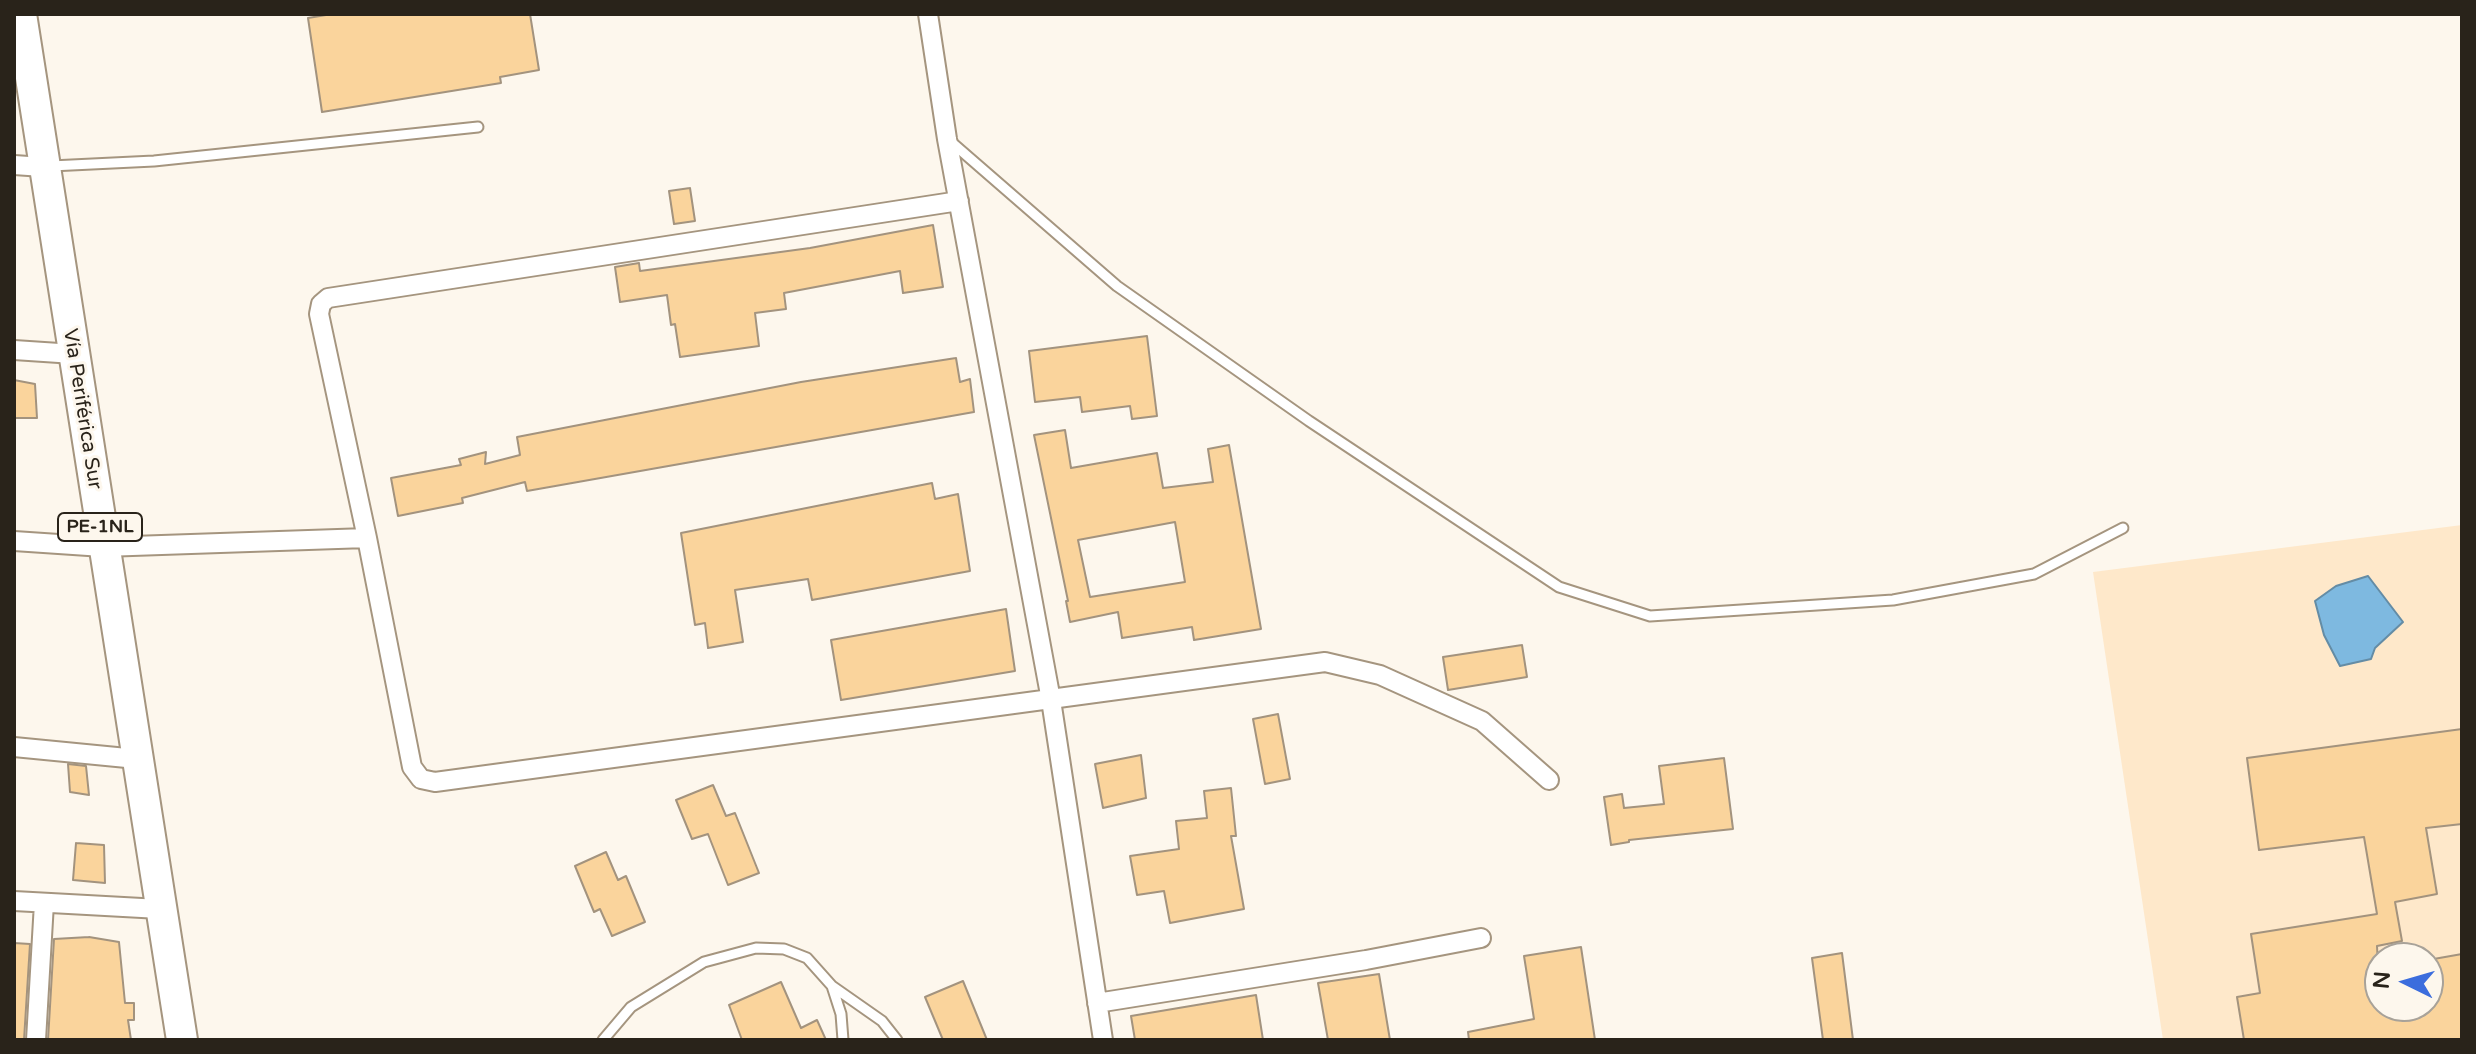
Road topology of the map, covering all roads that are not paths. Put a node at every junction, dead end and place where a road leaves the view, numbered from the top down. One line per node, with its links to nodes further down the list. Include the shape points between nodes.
1 (21, 14): 5 (highway, Vía Periférica Sur / PE-1NL)
2 (928, 14): 4 (street)
3 (478, 127): 5 (lane, via 168,160)
4 (947, 139): 6 (street); 9 (lane, via 1117,286 1559,587 1650,616 1893,600 2034,574)
5 (29, 166): 8 (highway, Vía Periférica Sur / PE-1NL)
6 (959, 201): 10 (street, via 328,298 319,314); 13 (street)
7 (14, 350): 8 (street)
8 (74, 354): 12 (highway, Vía Periférica Sur / PE-1NL)
9 (2123, 528)
10 (367, 538): 12 (street); 13 (street, via 412,767 421,779 435,782)
11 (14, 541): 12 (street)
12 (103, 547): 15 (highway, Vía Periférica Sur / PE-1NL)
13 (1051, 700): 16 (street, via 1325,662 1380,675 1482,721); 22 (street)
14 (14, 747): 15 (street)
15 (137, 759): 19 (highway, Vía Periférica Sur / PE-1NL)
16 (1549, 780)
17 (14, 901): 18 (street)
18 (44, 903): 19 (street); 23 (street)
19 (160, 909): 24 (highway, Vía Periférica Sur / PE-1NL)
20 (1481, 938): 22 (street)
21 (832, 986): 25 (lane, via 807,958 784,949 756,948 704,962 631,1007); 26 (lane); 27 (lane, via 882,1021)
22 (1097, 1003): 28 (street)
23 (36, 1040)
24 (182, 1040)
25 (603, 1040)
26 (843, 1040)
27 (897, 1040)
28 (1103, 1040)

